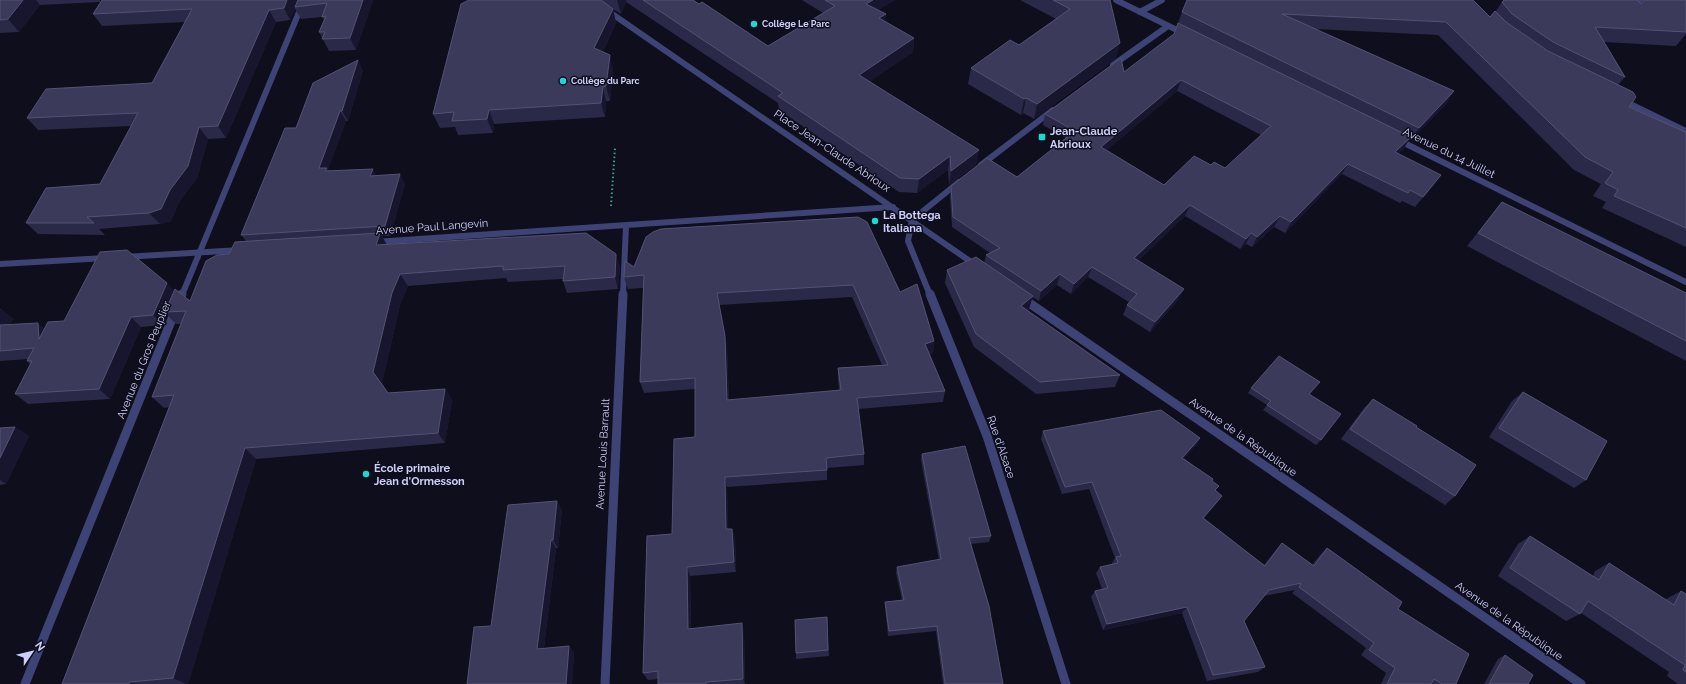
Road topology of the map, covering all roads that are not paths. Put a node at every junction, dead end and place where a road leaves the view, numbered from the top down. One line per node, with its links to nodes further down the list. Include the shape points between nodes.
1 (304, 0): 22 (street, Avenue du Gros Peuplier)
2 (592, 0): 17 (street, Place Jean-Claude Abrioux)
3 (1116, 0): 7 (street)
4 (1162, 0): 7 (street)
5 (1622, 0): 6 (street)
6 (1658, 1)
7 (1140, 12): 8 (street)
8 (1168, 26): 9 (street); 10 (street)
9 (1190, 37)
10 (1108, 69)
11 (1618, 98): 13 (street)
12 (1059, 106): 15 (street)
13 (1686, 131)
14 (1389, 135): 25 (street, Avenue du 14 Juillet)
15 (977, 168)
16 (965, 177): 18 (street)
17 (893, 207): 18 (street); 19 (street, Place Jean-Claude Abrioux)
18 (912, 220): 24 (street); 29 (street, Rue d'Alsace, via 908,241 986,436)
19 (626, 226): 20 (street, Avenue Paul Langevin); 28 (street, Avenue Louis Barrault)
20 (364, 242)
21 (245, 250): 22 (street)
22 (199, 253): 23 (street); 27 (street, Avenue du Gros Peuplier)
23 (0, 264)
24 (987, 273)
25 (1686, 282)
26 (1012, 291): 30 (street, Avenue de la République)
27 (25, 684)
28 (605, 684)
29 (1066, 684)
30 (1581, 684)

